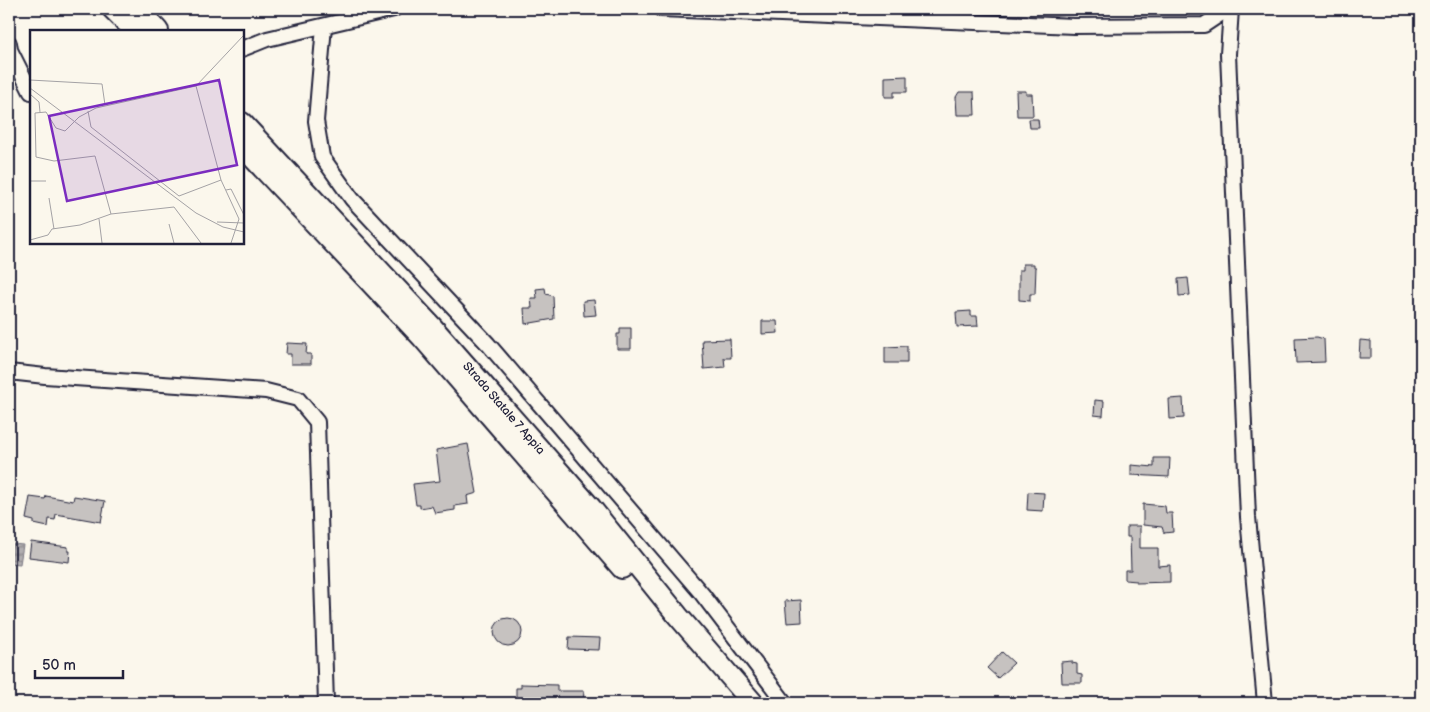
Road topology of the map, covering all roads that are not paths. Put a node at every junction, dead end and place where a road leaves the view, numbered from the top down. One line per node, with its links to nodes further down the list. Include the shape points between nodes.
1 (113, 9): 7 (highway)
2 (138, 9): 8 (highway)
3 (394, 9): 6 (street)
4 (661, 9): 5 (street, via 1074,26 1204,25)
5 (1229, 9): 19 (street, via 1228,54 1248,517)
6 (324, 26): 10 (street, via 267,39); 18 (street, via 316,120 322,157 352,199 488,344 702,594)
7 (133, 30)
8 (157, 30)
9 (9, 43): 11 (street)
10 (244, 48)
11 (30, 90)
12 (244, 125): 17 (highway, Strada Statale 7 Appia, via 440,335 591,508)
13 (244, 148): 16 (highway, Strada Statale 7 Appia, via 428,345 580,517)
14 (9, 372): 15 (street, via 266,391 298,399 317,422)
15 (326, 703)
16 (735, 703)
17 (753, 703)
18 (785, 703)
19 (1265, 703)

